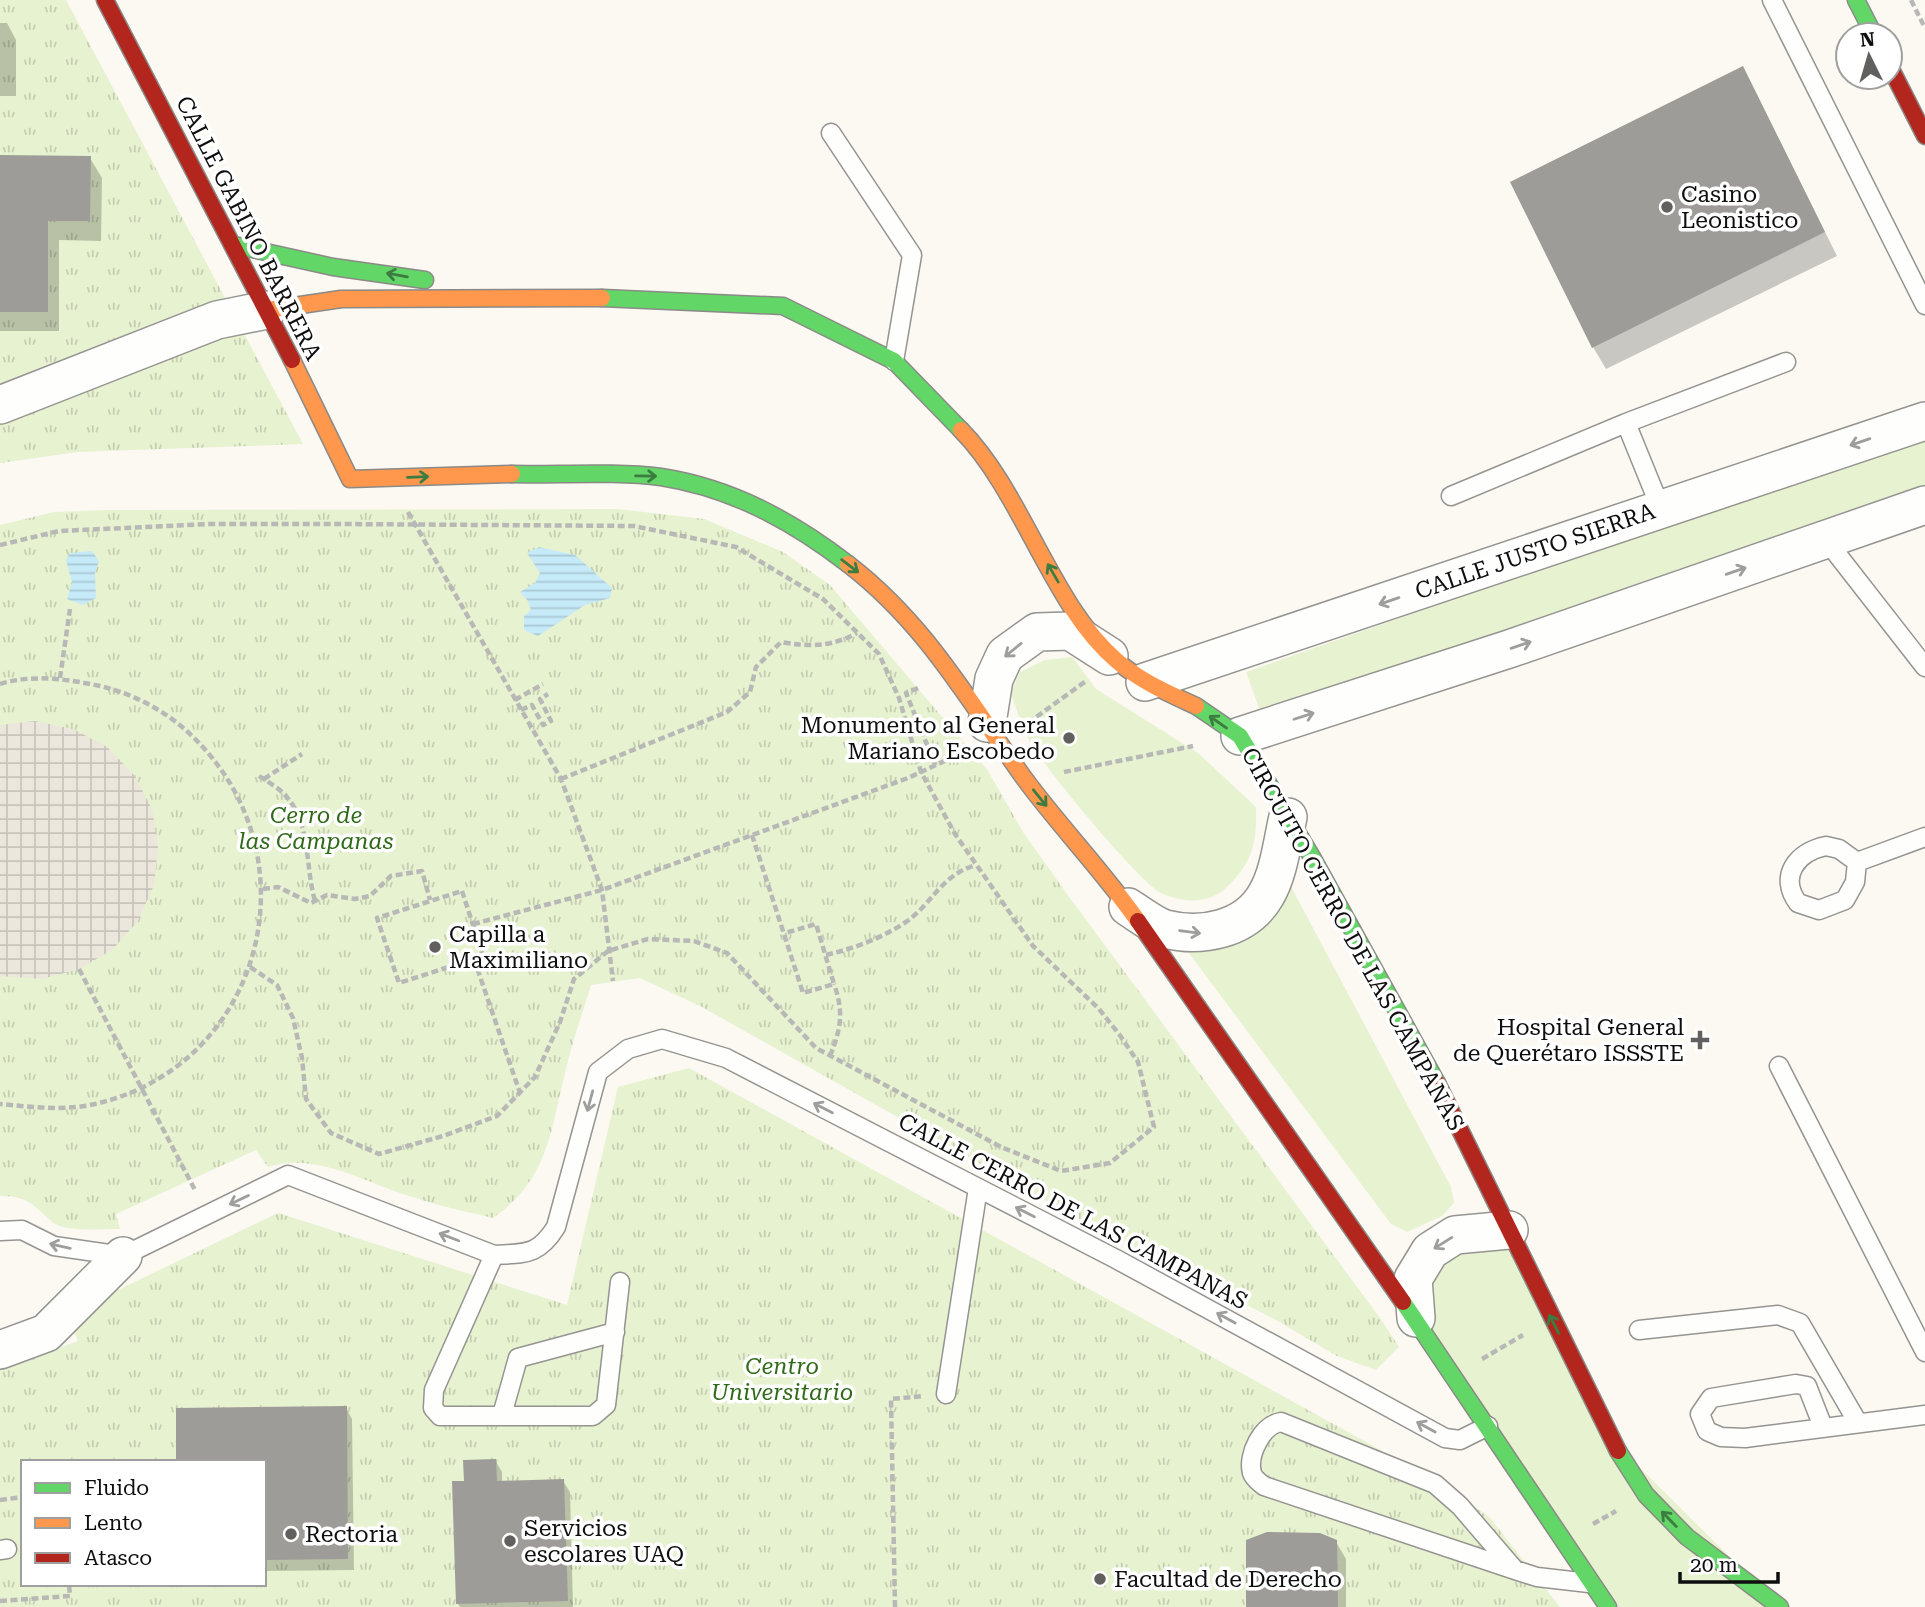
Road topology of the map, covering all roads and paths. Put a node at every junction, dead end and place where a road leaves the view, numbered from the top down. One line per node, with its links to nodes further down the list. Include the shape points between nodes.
1 (105, 0): 10 (street, CALLE GABINO BARRERA)
2 (1772, 0): 12 (lane)
3 (1856, 0): 5 (street)
4 (1911, 0): 6 (path)
5 (1867, 21)
6 (1925, 28)
7 (1902, 91): 9 (street)
8 (831, 132): 14 (lane, via 912,255)
9 (1925, 136)
10 (234, 245): 11 (street, one-way to 10, via 429,281 333,267); 13 (street, CALLE GABINO BARRERA)
11 (461, 296): 13 (street, CIRCUITO CERRO DE LAS CAMPANAS, via 341,299); 14 (street, CIRCUITO CERRO DE LAS CAMPANAS, via 783,306)
12 (1925, 305)
13 (267, 310): 16 (street, via 217,320); 19 (street, CALLE GABINO BARRERA, via 350,479)
14 (894, 361): 28 (street, CIRCUITO CERRO DE LAS CAMPANAS, one-way to 14, via 1077,614 1000,483 965,434)
15 (1786, 362): 18 (lane)
16 (0, 405)
17 (1925, 421): 22 (street, CALLE JUSTO SIERRA, one-way to 22)
18 (1626, 423): 20 (lane); 22 (lane)
19 (389, 477): 23 (path); 38 (street, one-way to 38, via 659,477 757,505 820,543 876,586 939,654)
20 (1451, 496)
21 (1925, 505): 24 (street)
22 (1661, 509): 31 (street, CALLE JUSTO SIERRA, one-way to 31)
23 (415, 525): 25 (path, via 210,524 60,531); 27 (path, via 634,526 736,547 823,599); 36 (path)
24 (1826, 540): 29 (lane); 39 (street, one-way to 24)
25 (0, 545)
26 (70, 609): 30 (path)
27 (858, 633): 43 (path, via 879,654 899,698); 44 (path, via 809,647 781,642 756,667 750,692 727,712)
28 (1115, 660): 31 (street, CIRCUITO CERRO DE LAS CAMPANAS); 38 (path); 38 (street, one-way to 38, via 1070,631 1037,632 1004,655 994,680)
29 (1925, 667)
30 (60, 678): 32 (path); 51 (path, via 123,691 179,722 224,769 253,826)
31 (1146, 682): 39 (street, CIRCUITO CERRO DE LAS CAMPANAS, one-way to 31, via 1201,709)
32 (0, 684)
33 (543, 684): 36 (path)
34 (548, 694): 37 (path, via 540,699 551,721 543,725 532,705)
35 (925, 697): 42 (path, via 916,687 906,693)
36 (515, 700): 37 (path)
37 (521, 710): 44 (path)
38 (994, 733): 45 (street)
39 (1240, 736): 45 (path); 46 (street, CIRCUITO CERRO DE LAS CAMPANAS)
40 (963, 752): 42 (path)
41 (302, 754): 54 (path, via 262,778 286,796 304,827)
42 (936, 767): 43 (path)
43 (922, 772): 47 (path); 50 (path)
44 (561, 779): 52 (path)
45 (1025, 779): 55 (street, one-way to 55)
46 (1288, 817): 55 (street, one-way to 46, via 1163,928 1201,934 1238,923 1265,897); 72 (street, CIRCUITO CERRO DE LAS CAMPANAS, via 1434,1079)
47 (752, 835): 52 (path); 57 (path)
48 (1925, 837): 49 (lane)
49 (1857, 862)
50 (976, 865): 59 (path, via 957,871 908,921 866,945); 65 (path, via 1033,946 1119,1034 1138,1062 1154,1127 1110,1163 1060,1171 1002,1147)
51 (263, 890): 54 (path, via 278,887); 61 (path, via 261,929)
52 (602, 890): 56 (path); 58 (path)
53 (430, 900): 54 (path, via 422,871 391,876 370,896 327,895); 56 (path, via 462,891); 60 (path, via 377,918 399,983)
54 (315, 901)
55 (1128, 907): 77 (street)
56 (473, 925): 60 (path, via 484,956)
57 (785, 933): 59 (path, via 816,924); 64 (path, via 803,993)
58 (608, 951): 63 (path); 65 (path, via 648,939 694,941 727,953 816,1048); 68 (path, via 574,979 535,1077)
59 (826, 955): 64 (path)
60 (474, 959): 68 (path)
61 (250, 967): 67 (path, via 225,1017 187,1057); 68 (path, via 277,985 293,1018 306,1099 331,1133 379,1154 497,1116)
62 (79, 969): 67 (path)
63 (613, 981)
64 (834, 984): 65 (path, via 841,1005 841,1028)
65 (830, 1056)
66 (1779, 1066): 82 (lane)
67 (141, 1088): 69 (path, via 83,1105 47,1109); 70 (path)
68 (520, 1093)
69 (0, 1104)
70 (189, 1178)
71 (978, 1188): 74 (lane, CALLE CERRO DE LAS CAMPANAS, one-way to 74, via 726,1058 662,1039 628,1049 598,1072 556,1227 546,1244 529,1253); 84 (lane); 88 (lane, CALLE CERRO DE LAS CAMPANAS, one-way to 71, via 1460,1440 1445,1438)
72 (1509, 1230): 77 (street, one-way to 77, via 1455,1235 1430,1251 1413,1279); 78 (street, CIRCUITO CERRO DE LAS CAMPANAS)
73 (0, 1231): 75 (lane, one-way to 73, via 54,1245 22,1230)
74 (494, 1255): 75 (lane, one-way to 75, via 288,1175); 85 (lane, via 434,1390 433,1408 440,1416)
75 (123, 1256): 81 (street, via 47,1333)
76 (620, 1282): 80 (lane)
77 (1416, 1318): 83 (street)
78 (1550, 1319): 83 (path); 90 (street, CIRCUITO CERRO DE LAS CAMPANAS, one-way to 78, via 1610,1438)
79 (1639, 1330): 87 (lane, via 1777,1315 1800,1323)
80 (615, 1332): 85 (lane, via 518,1357); 85 (lane, via 606,1405 593,1416)
81 (0, 1350)
82 (1925, 1352)
83 (1454, 1375): 88 (street)
84 (946, 1394): 98 (path, via 891,1399)
85 (502, 1415)
86 (1925, 1415): 87 (lane)
87 (1858, 1423): 89 (lane)
88 (1488, 1426): 93 (street)
89 (1823, 1427): 89 (lane, via 1721,1437 1707,1431 1700,1414 1711,1398 1796,1384 1807,1386 1812,1393)
90 (1646, 1495): 93 (path); 100 (street, CIRCUITO CERRO DE LAS CAMPANAS, one-way to 90, via 1687,1537)
91 (21, 1497): 92 (path)
92 (0, 1500)
93 (1565, 1539): 95 (street)
94 (1515, 1570): 94 (lane, via 1264,1486 1251,1469 1262,1431 1280,1422 1435,1484); 95 (lane)
95 (1593, 1583): 99 (street)
96 (69, 1586): 97 (path, via 70,1596)
97 (0, 1601)
98 (895, 1607)
99 (1608, 1607)
100 (1780, 1607)

